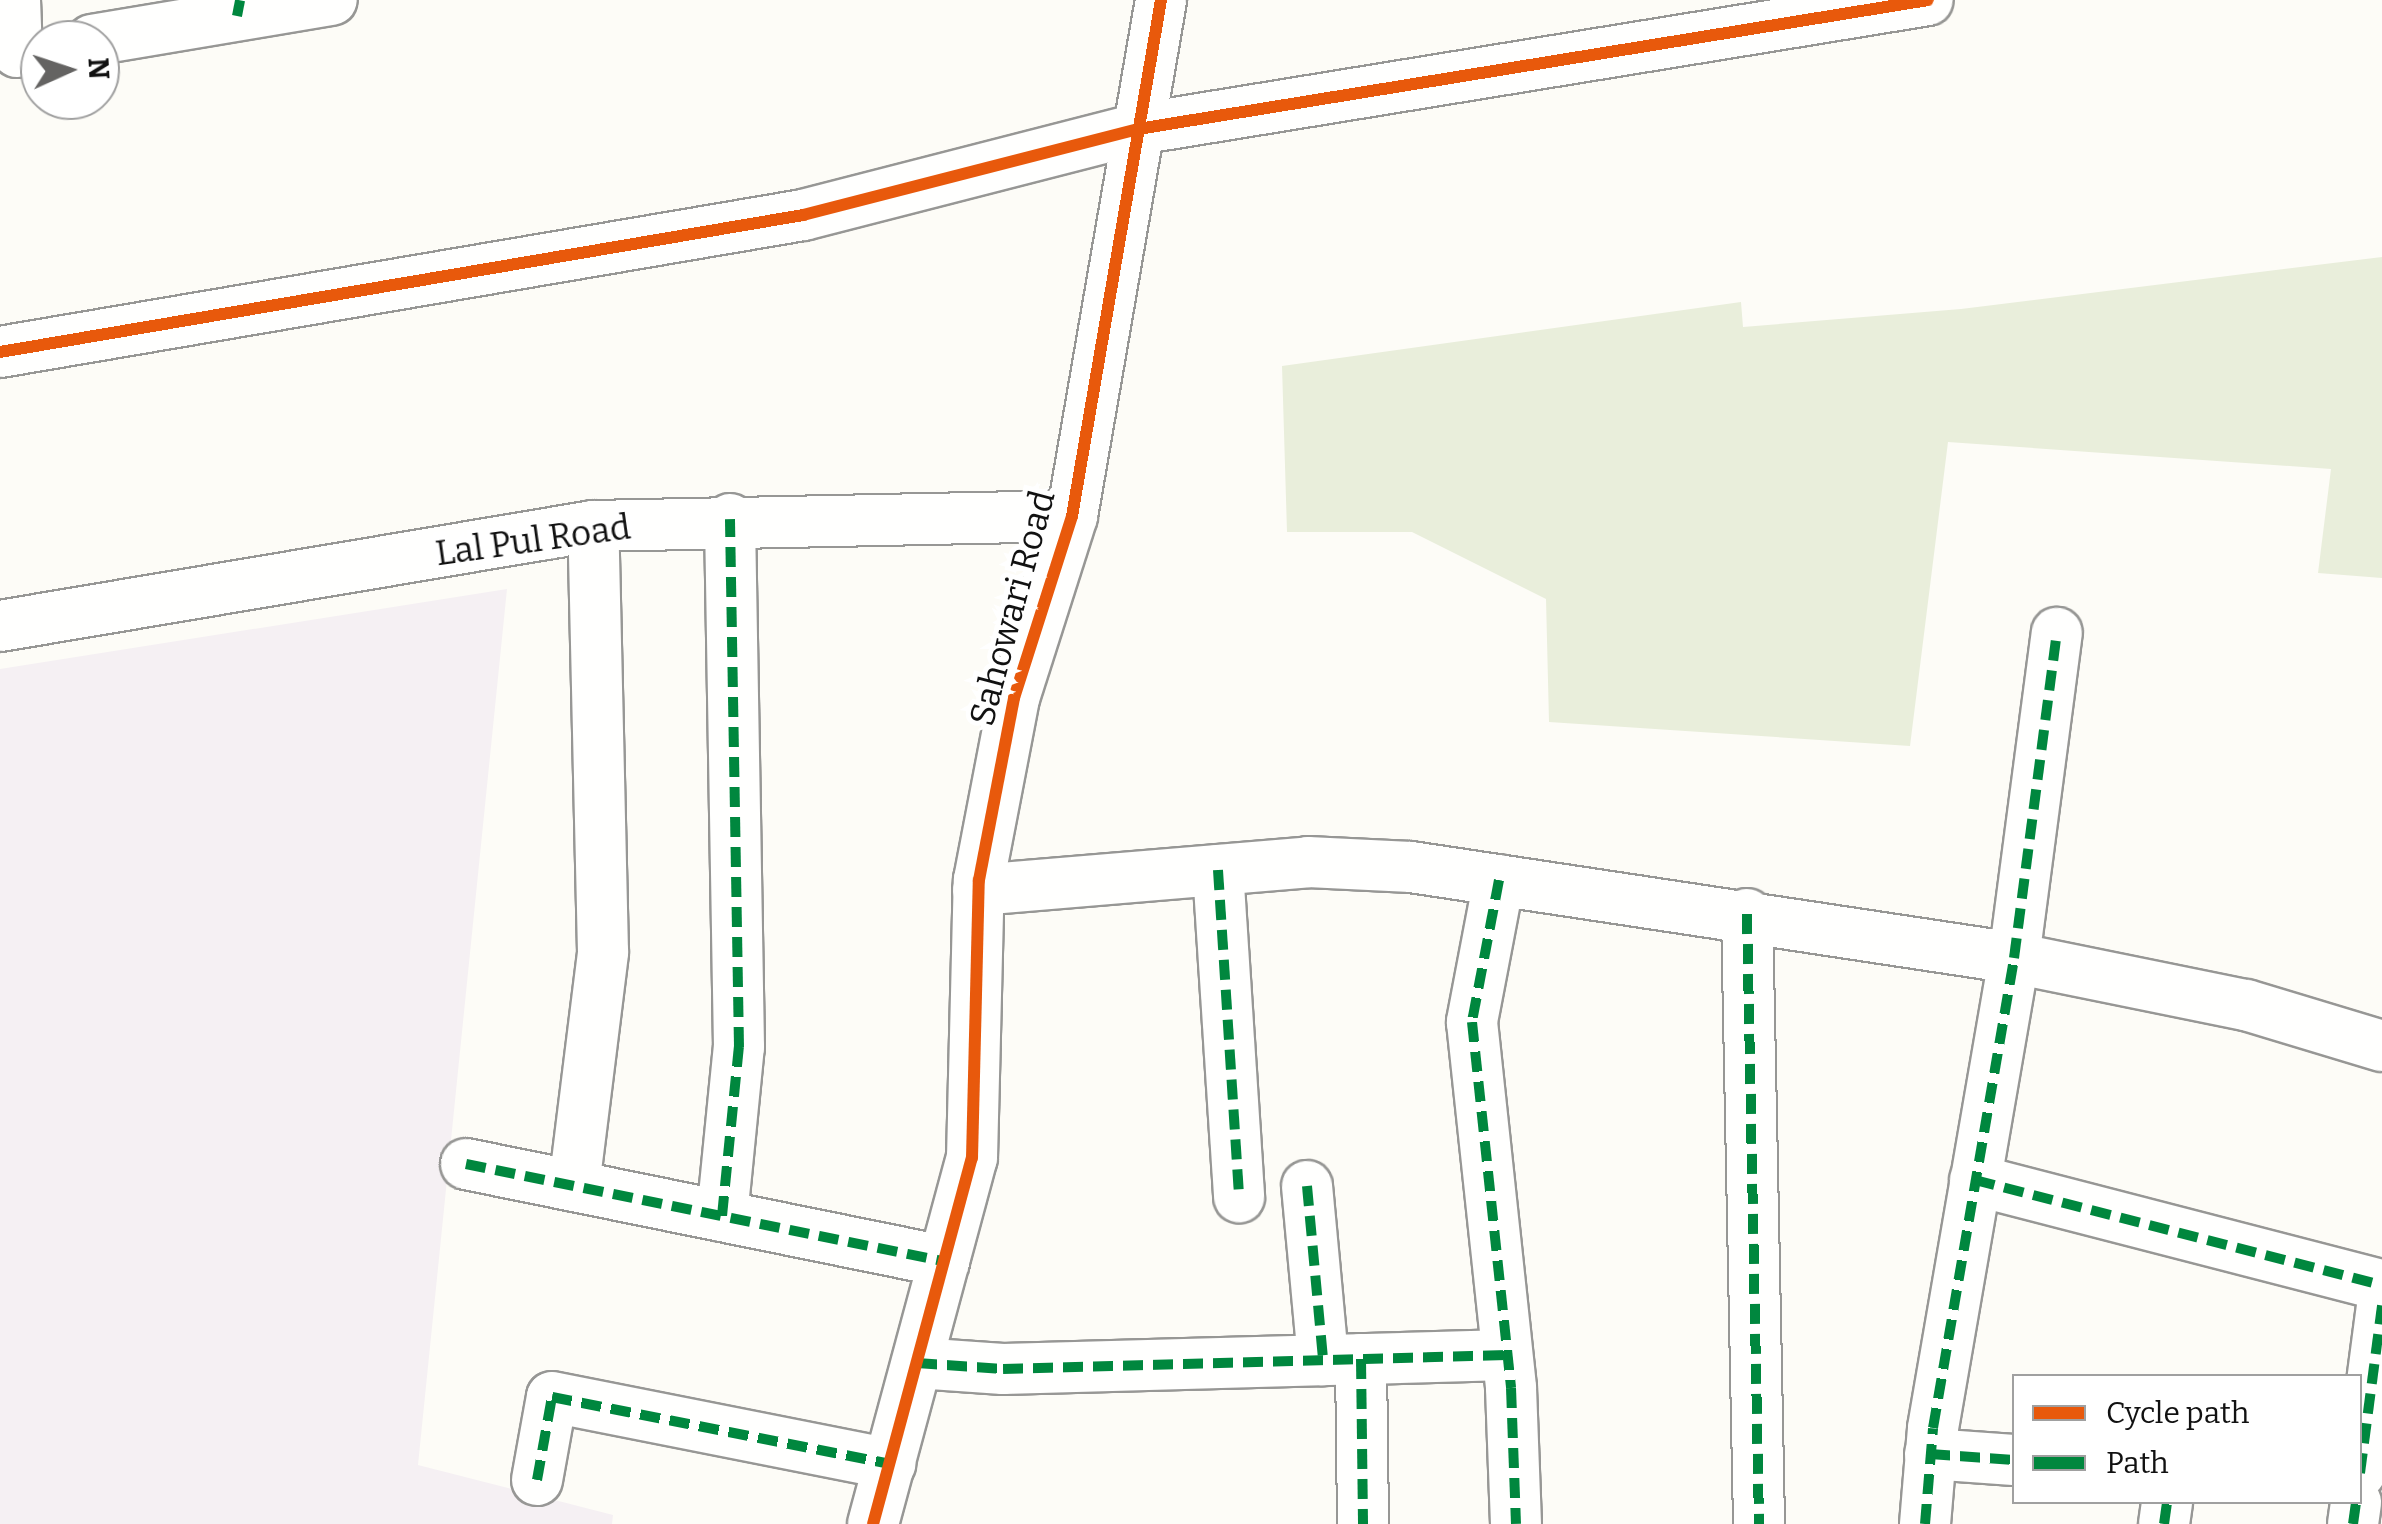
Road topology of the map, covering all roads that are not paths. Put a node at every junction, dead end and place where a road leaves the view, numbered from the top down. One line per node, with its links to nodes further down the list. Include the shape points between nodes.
1 (15, 0): 7 (street)
2 (332, 0): 5 (street)
3 (1161, 0): 8 (street, Sahowari Road)
4 (1928, 0): 8 (street)
5 (239, 8): 6 (street)
6 (120, 34)
7 (19, 52)
8 (1138, 129): 9 (street, via 803,216); 10 (street, Sahowari Road)
9 (0, 352)
10 (1072, 516): 11 (street, Lal Pul Road); 17 (street, Sahowari Road, via 1014,698)
11 (730, 519): 12 (street, Lal Pul Road); 26 (street, via 739,1047)
12 (593, 526): 13 (street, Lal Pul Road); 23 (street, via 603,952)
13 (0, 626)
14 (2058, 633): 19 (street)
15 (1218, 870): 16 (street, via 1308,862); 17 (street); 25 (street)
16 (1499, 880): 18 (street); 30 (street, via 1472,1022)
17 (978, 890): 27 (street, Sahowari Road, via 972,1158)
18 (1748, 914): 19 (street); 41 (street)
19 (2014, 958): 20 (street, via 2246,1005); 22 (street)
20 (2382, 1046)
21 (466, 1164): 23 (street)
22 (1976, 1180): 28 (street); 33 (street)
23 (574, 1186): 26 (street)
24 (1307, 1186): 31 (street)
25 (1239, 1198)
26 (722, 1216): 27 (street)
27 (944, 1260): 32 (street, Sahowari Road)
28 (2382, 1285)
29 (2382, 1305): 34 (street)
30 (1508, 1354): 31 (street); 40 (street)
31 (1342, 1359): 32 (street, via 1003,1369); 39 (street)
32 (917, 1362): 36 (street, Sahowari Road)
33 (1930, 1454): 35 (street); 42 (street)
34 (2362, 1458)
35 (2012, 1460)
36 (890, 1464): 37 (street, via 552,1397); 38 (street, Sahowari Road)
37 (537, 1480)
38 (873, 1524)
39 (1363, 1524)
40 (1516, 1524)
41 (1758, 1524)
42 (1925, 1524)

